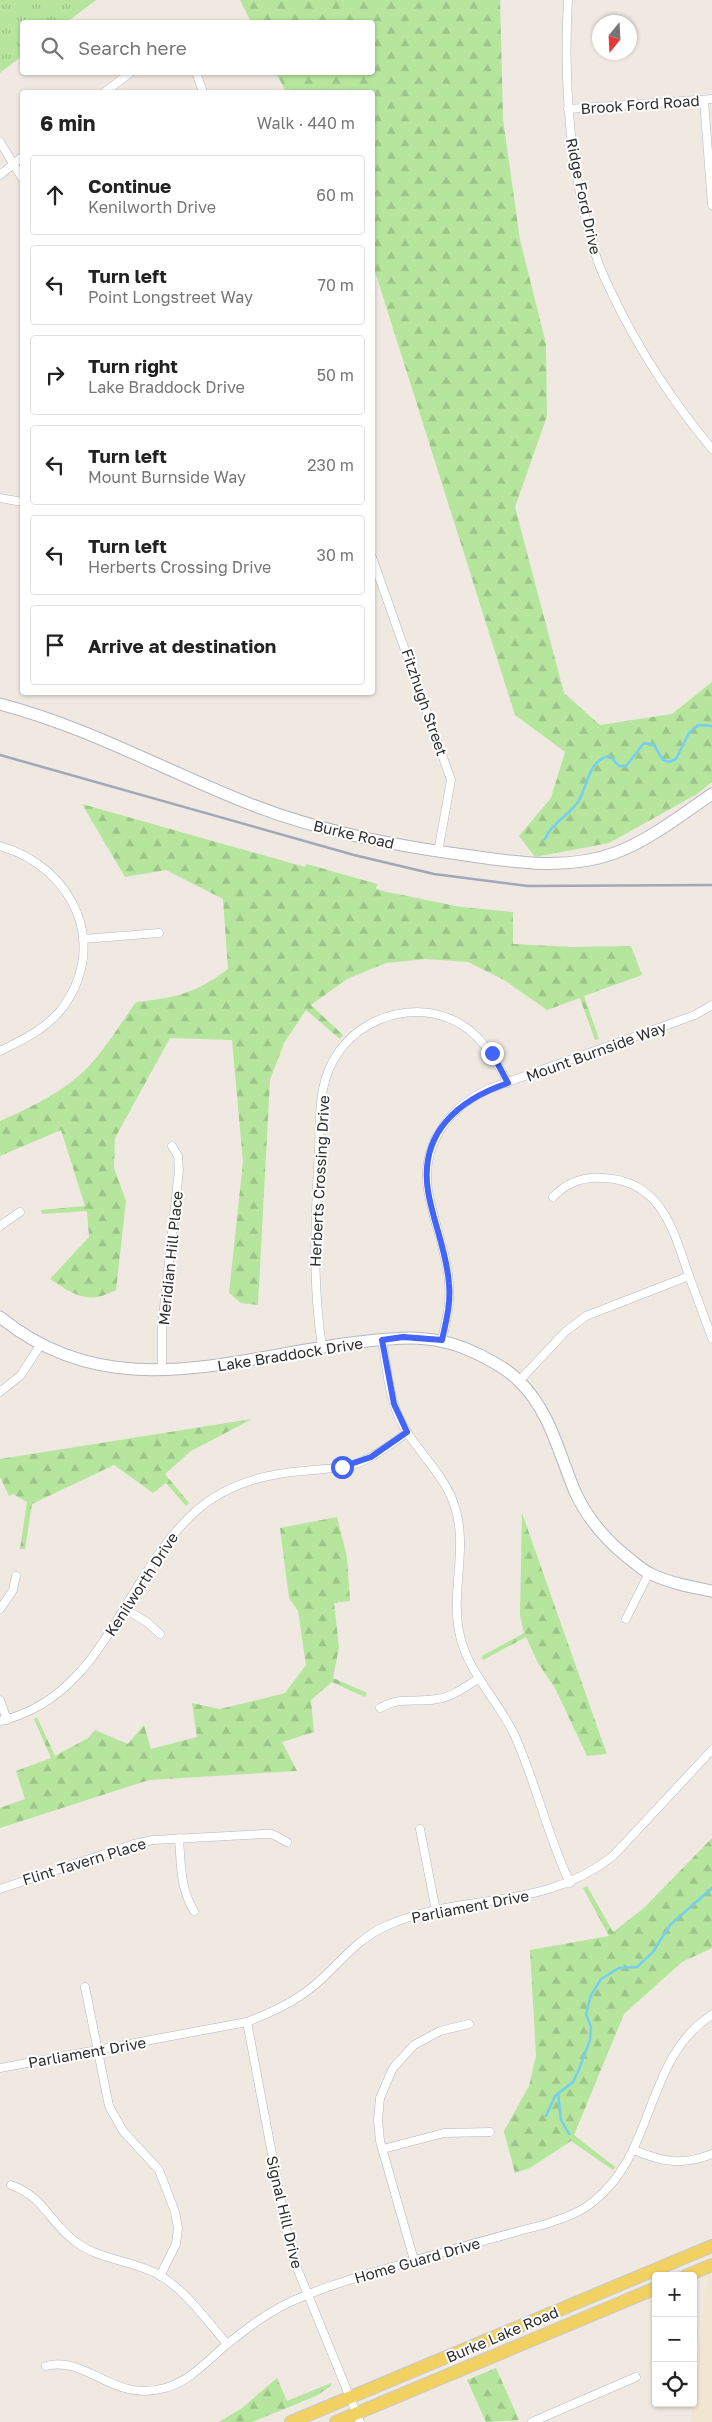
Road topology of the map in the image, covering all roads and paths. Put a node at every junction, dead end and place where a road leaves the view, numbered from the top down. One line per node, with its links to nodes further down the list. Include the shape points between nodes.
1 (568, 0): 7 (street, Ridge Ford Drive)
2 (127, 75): 4 (street)
3 (197, 75): 5 (street)
4 (108, 90)
5 (202, 90)
6 (708, 100): 7 (street, Brook Ford Road); 13 (street)
7 (568, 108): 14 (street, Ridge Ford Drive, via 577,177 599,263 640,348 667,392)
8 (0, 142): 10 (street)
9 (20, 159): 10 (street)
10 (14, 164): 11 (street); 12 (street)
11 (20, 174)
12 (0, 175)
13 (712, 203)
14 (712, 449)
15 (0, 498): 16 (street)
16 (20, 502)
17 (375, 565): 21 (street, Fitzhugh Street, via 451,780)
18 (0, 704): 21 (street, Burke Road, via 111,742 275,813 356,836)
19 (712, 794): 21 (street, Burke Road, via 644,839 595,859 533,863)
20 (0, 846): 23 (street, via 29,856 56,877 73,904)
21 (438, 852)
22 (159, 934): 23 (street)
23 (83, 939): 25 (street, via 78,976 60,1010 35,1033)
24 (712, 1005): 26 (street, Mount Burnside Way, via 694,1016)
25 (0, 1051)
26 (508, 1083): 35 (street, Mount Burnside Way, via 476,1095 457,1108 439,1130 431,1148 428,1190 449,1284); 37 (street, Herberts Crossing Drive, via 492,1053 477,1036 456,1022 431,1014 405,1013 380,1019 357,1032 338,1052 322,1091 316,1199 314,1278)
27 (172, 1146): 38 (street, Meridian Hill Place, via 178,1156 179,1170 162,1326)
28 (553, 1197): 31 (street, via 572,1182 586,1178 608,1178 632,1184 663,1210)
29 (20, 1212): 30 (street)
30 (0, 1226)
31 (689, 1276): 33 (street); 39 (street, via 586,1316 565,1332)
32 (0, 1317): 36 (street, Lake Braddock Drive)
33 (712, 1338)
34 (382, 1340): 35 (street, Lake Braddock Drive, via 403,1337); 37 (street, Lake Braddock Drive); 41 (street, via 394,1404)
35 (442, 1340): 39 (street, Lake Braddock Drive, via 480,1355)
36 (42, 1344): 38 (street, Lake Braddock Drive, via 96,1364); 40 (street, via 21,1375)
37 (322, 1347): 38 (street, Lake Braddock Drive)
38 (162, 1371)
39 (519, 1381): 42 (street, Lake Braddock Drive, via 550,1427 576,1493 592,1521 615,1548)
40 (0, 1392)
41 (407, 1432): 45 (street, Kenilworth Drive, via 357,1463 272,1474 242,1483 214,1497 197,1509 170,1538); 49 (street, via 444,1482 456,1508 460,1533 458,1631)
42 (650, 1573): 44 (street, Lake Braddock Drive); 47 (street)
43 (16, 1576): 46 (street, via 13,1590)
44 (712, 1591)
45 (124, 1608): 48 (street); 52 (street, Kenilworth Drive, via 94,1656 73,1681 40,1706)
46 (0, 1609)
47 (626, 1619)
48 (160, 1634)
49 (478, 1679): 51 (street, via 446,1697 392,1701); 57 (street, via 513,1733)
50 (0, 1700): 52 (street)
51 (380, 1708)
52 (4, 1721)
53 (712, 1750): 57 (street, Parliament Drive, via 613,1856 597,1869)
54 (420, 1829): 60 (street)
55 (180, 1838): 56 (street, Flint Tavern Place, via 272,1834); 58 (street, Flint Tavern Place, via 134,1844); 59 (street, via 182,1885)
56 (287, 1842)
57 (570, 1883): 60 (street, Parliament Drive, via 534,1894)
58 (0, 1889)
59 (194, 1911)
60 (436, 1911): 63 (street, Parliament Drive, via 399,1920 370,1934 300,1997)
61 (85, 1987): 65 (street)
62 (712, 2015): 69 (street, Home Guard Drive, via 694,2029 674,2054)
63 (247, 2022): 65 (street, Parliament Drive); 78 (street, Signal Hill Drive, via 286,2228)
64 (469, 2024): 68 (street, via 424,2038 393,2068 378,2108)
65 (97, 2050): 66 (street, Parliament Drive); 76 (street, via 113,2115 123,2131 159,2170 175,2212 176,2244)
66 (0, 2068)
67 (490, 2132): 68 (street, via 433,2135)
68 (382, 2149): 73 (street)
69 (634, 2150): 70 (street, via 678,2163); 73 (street, Home Guard Drive, via 626,2167 608,2189 576,2212 546,2224)
70 (712, 2154)
71 (11, 2185): 76 (street, via 34,2197 65,2233 84,2248)
72 (712, 2246): 82 (main road, Burke Lake Road)
73 (414, 2260): 78 (street, Home Guard Drive)
74 (712, 2265): 75 (main road)
75 (695, 2272)
76 (160, 2276): 79 (street, via 185,2296)
77 (652, 2290): 83 (main road, Burke Lake Road)
78 (307, 2295): 79 (street, Home Guard Drive, via 270,2313); 82 (street, Signal Hill Drive)
79 (227, 2344): 80 (street, Home Guard Drive, via 187,2378 172,2386 153,2390 119,2388 71,2364)
80 (46, 2366)
81 (636, 2378): 86 (street)
82 (350, 2398): 83 (street, Signal Hill Drive); 84 (main road, Burke Lake Road)
83 (358, 2418): 85 (main road, Burke Lake Road)
84 (291, 2422)
85 (336, 2422)
86 (532, 2422)

